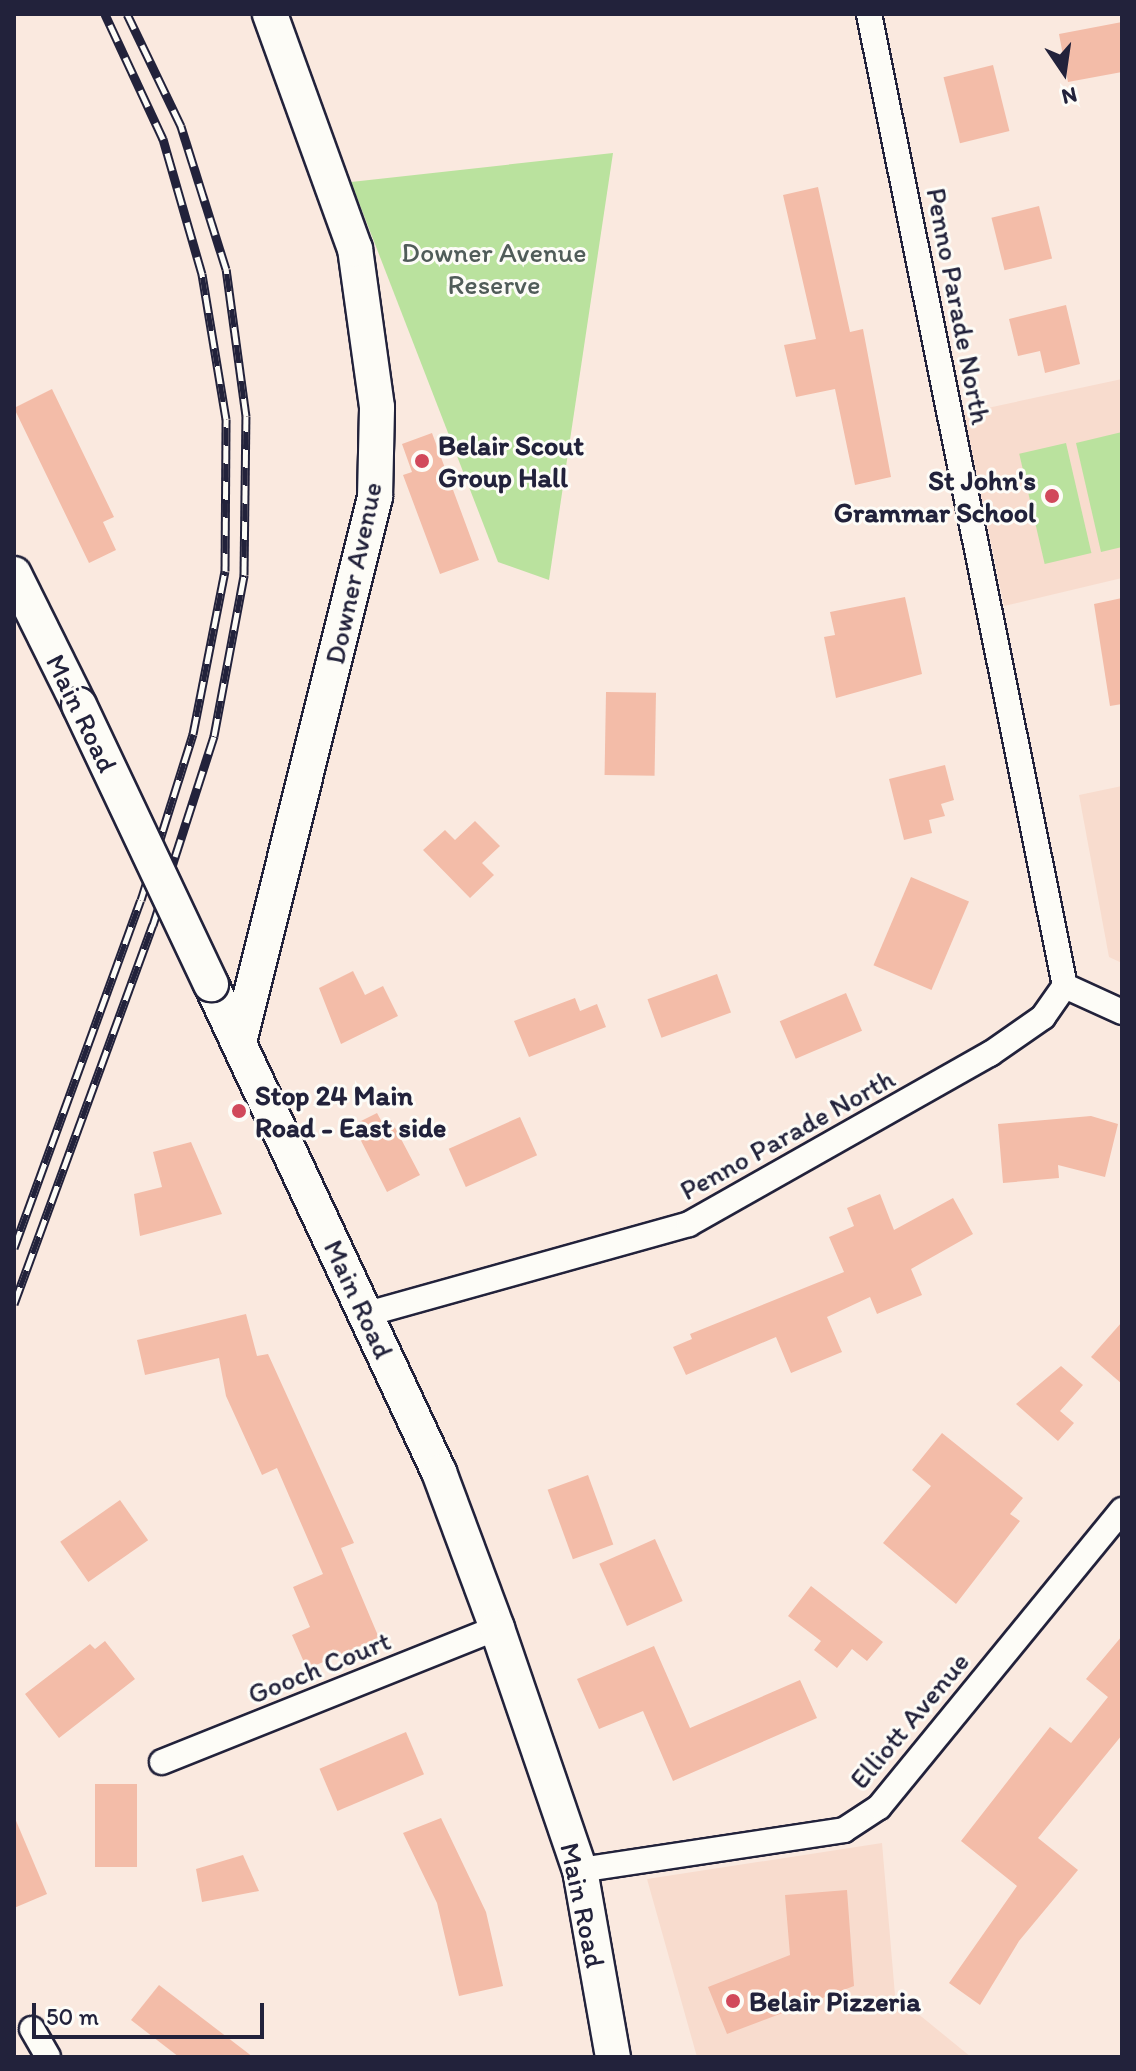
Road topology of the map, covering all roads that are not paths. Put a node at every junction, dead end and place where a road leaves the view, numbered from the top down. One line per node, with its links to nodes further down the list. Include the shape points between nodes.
1 (270, 14): 6 (main road, Downer Avenue, via 355,249 377,407 375,497)
2 (869, 14): 4 (street, Penno Parade North)
3 (14, 574): 6 (main road, Main Road, bridge)
4 (1065, 986): 5 (street); 7 (street, Penno Parade North, via 1043,1017 990,1054 701,1218)
5 (1122, 1012)
6 (239, 1042): 7 (main road, Main Road)
7 (367, 1314): 9 (main road, Main Road, via 439,1472)
8 (1122, 1510): 11 (street, Elliott Avenue, via 879,1807 844,1830)
9 (497, 1628): 10 (street, Gooch Court); 11 (main road, Main Road)
10 (162, 1762)
11 (580, 1870): 14 (main road, Main Road)
12 (32, 2029): 13 (street)
13 (48, 2057)
14 (613, 2057)

